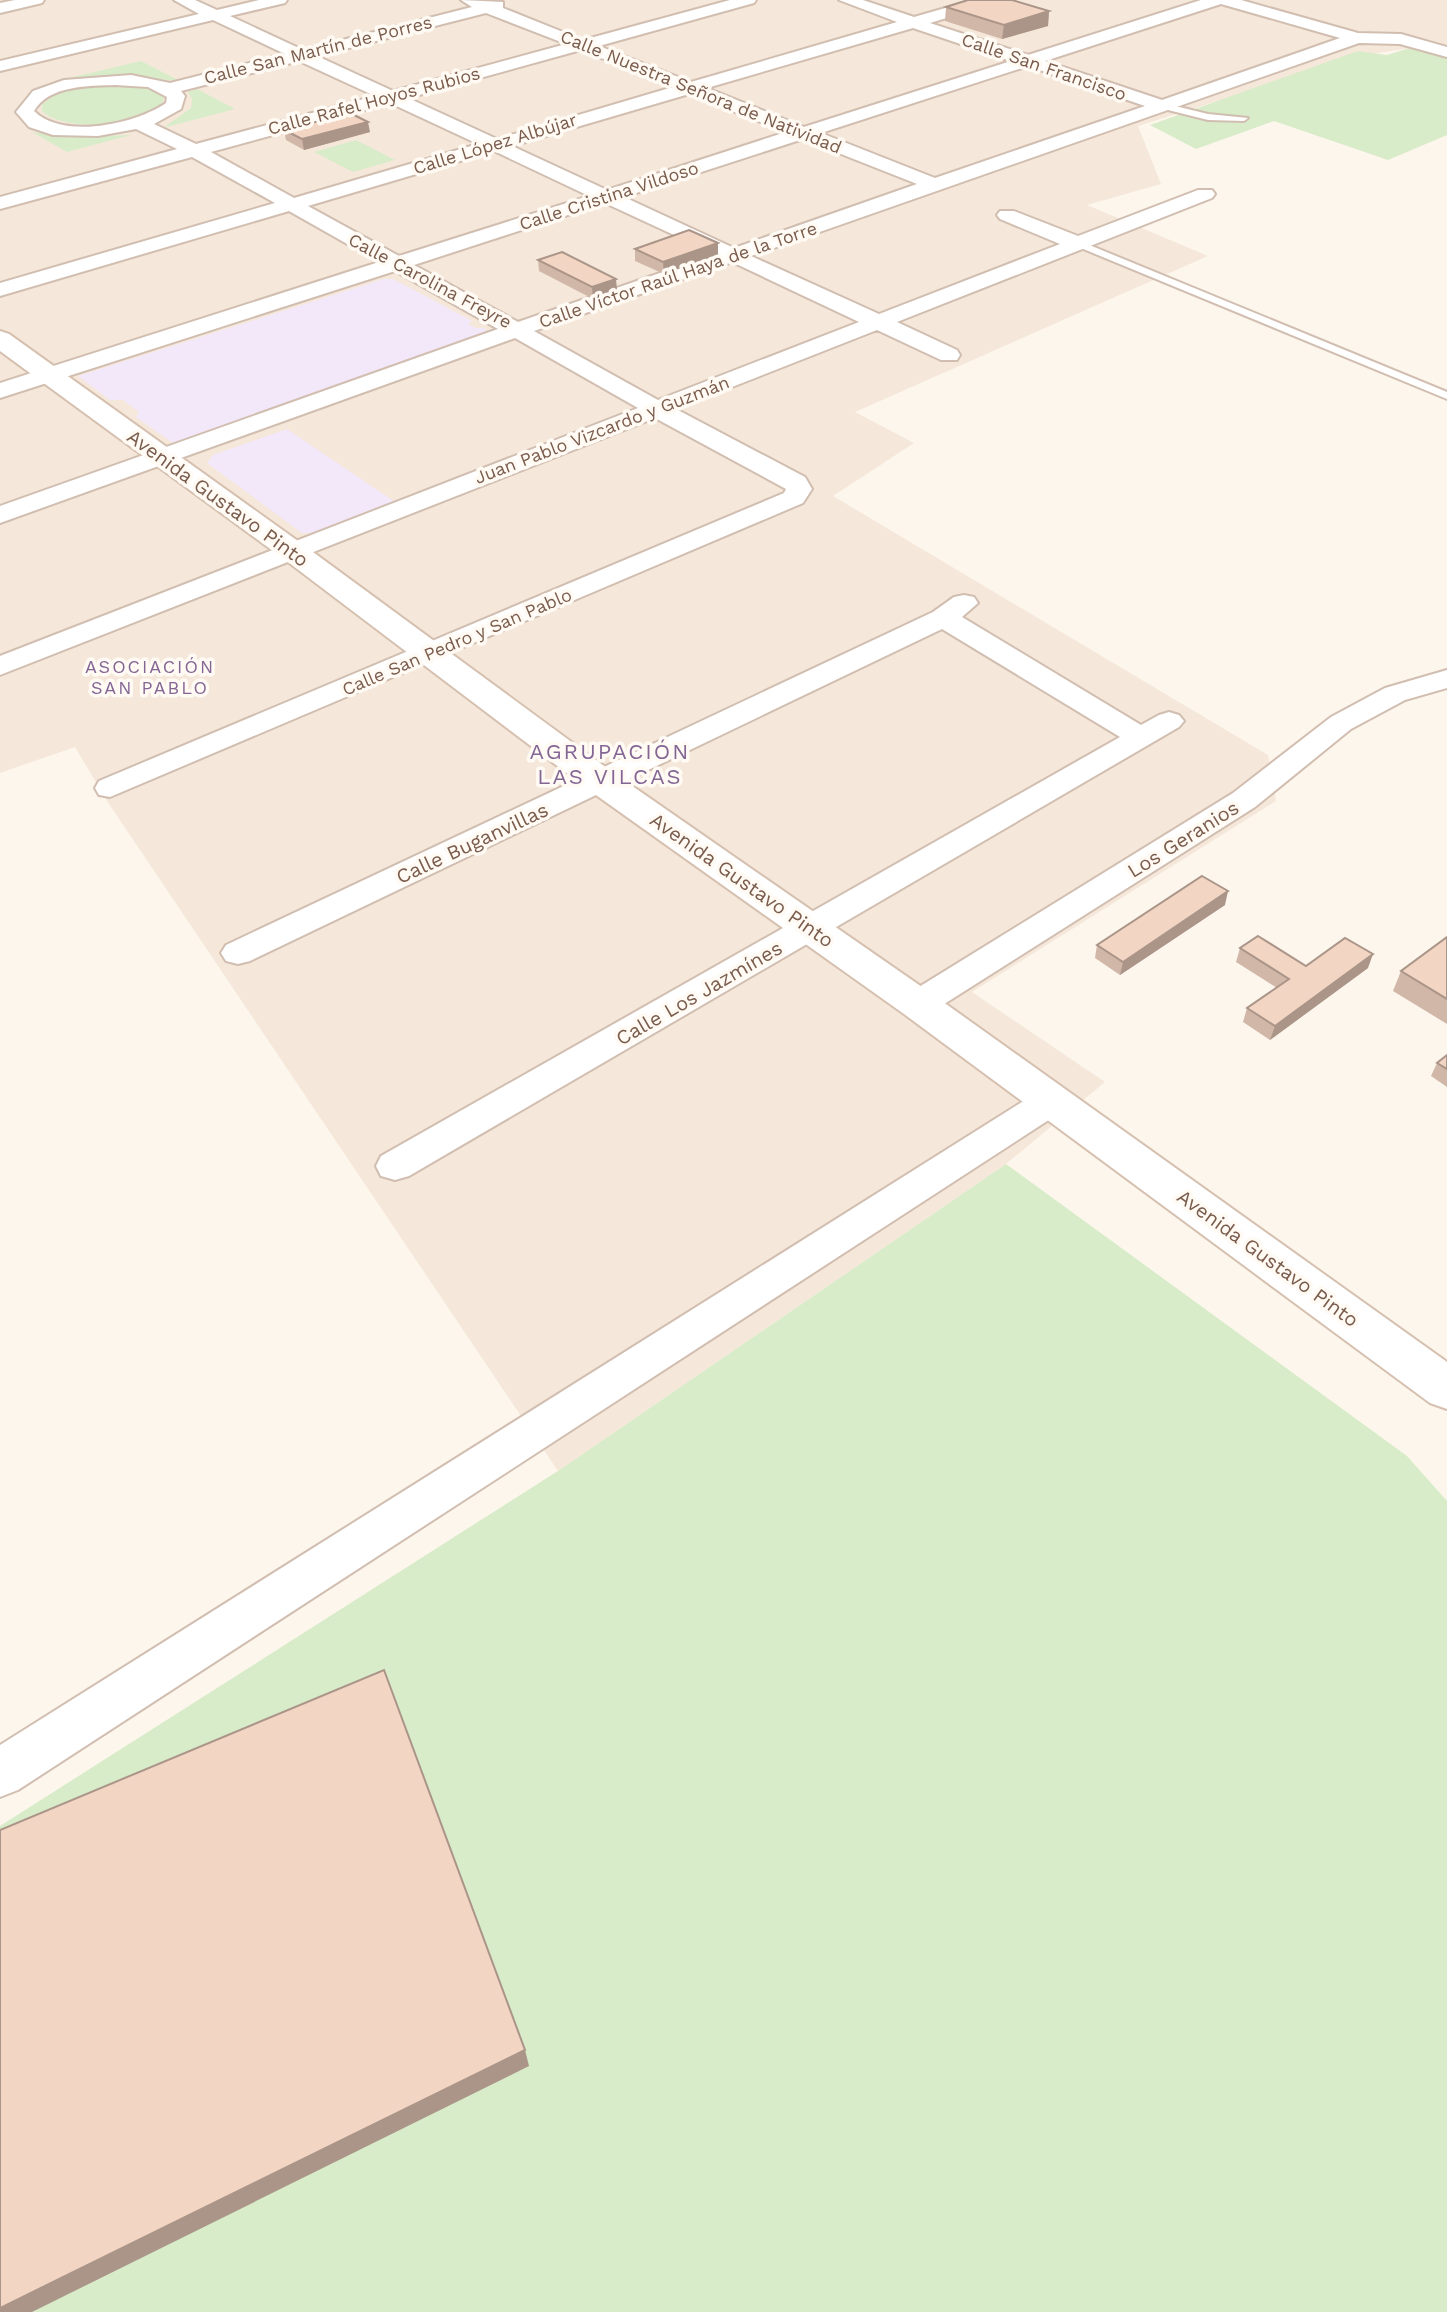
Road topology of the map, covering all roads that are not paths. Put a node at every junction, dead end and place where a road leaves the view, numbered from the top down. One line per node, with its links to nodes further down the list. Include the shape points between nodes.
1 (36, 0): 12 (street)
2 (182, 0): 13 (street)
3 (279, 0): 13 (street)
4 (469, 0): 11 (street, Calle Nuestra Señora de Natividad)
5 (515, 0): 11 (street, Calle San Martín de Porres)
6 (748, 0): 18 (street, Calle Rafel Hoyos Rubios)
7 (847, 0): 14 (street, Calle San Francisco)
8 (990, 0): 14 (street, Calle López Albújar)
9 (1217, 0): 23 (street, Calle Cristina Vildoso)
10 (1224, 0): 16 (street)
11 (487, 7): 18 (street, Calle Nuestra Señora de Natividad); 21 (street, Calle San Martín de Porres)
12 (0, 8)
13 (215, 15): 21 (street); 22 (street)
14 (914, 23): 23 (street, Calle San Francisco); 26 (street, Calle López Albújar)
15 (1447, 30): 17 (street)
16 (1357, 38): 17 (street); 29 (street, Calle Víctor Raúl Haya de la Torre)
17 (1414, 43): 20 (street)
18 (583, 44): 26 (street, Calle Nuestra Señora de Natividad); 28 (street, Calle Rafel Hoyos Rubios)
19 (0, 48): 22 (street)
20 (1447, 52)
21 (300, 55): 27 (street, Calle San Martín de Porres); 28 (street)
22 (24, 60): 24 (street); 25 (street)
23 (1028, 62): 29 (street, Calle San Francisco); 34 (street, Calle Cristina Vildoso)
24 (0, 66)
25 (71, 85): 27 (street, via 128,80); 31 (street, via 30,102 25,112)
26 (687, 87): 34 (street, Calle Nuestra Señora de Natividad); 35 (street, Calle López Albújar)
27 (168, 89): 32 (street, via 176,96 175,105)
28 (390, 97): 35 (street); 36 (street, Calle Rafel Hoyos Rubios)
29 (1163, 106): 30 (lane, Calle San Francisco, via 1208,117); 37 (street, Calle Víctor Raúl Haya de la Torre)
30 (1244, 118)
31 (32, 122): 32 (street, via 79,131); 33 (street)
32 (140, 124): 36 (street, Calle Carolina Freyre)
33 (11, 127)
34 (805, 133): 37 (street, Calle Nuestra Señora de Natividad); 39 (street, Calle Cristina Vildoso)
35 (493, 144): 39 (street); 41 (street, Calle López Albújar)
36 (194, 150): 40 (street, Calle Rafel Hoyos Rubios); 41 (street, Calle Carolina Freyre)
37 (933, 184): 44 (street, Calle Víctor Raúl Haya de la Torre)
38 (1205, 194): 43 (street, Juan Pablo Vizcardo y Guzmán)
39 (605, 197): 44 (street); 45 (street, Calle Cristina Vildoso)
40 (0, 203)
41 (289, 205): 45 (street, Calle Carolina Freyre); 46 (street, Calle López Albújar)
42 (1007, 215): 43 (street)
43 (1079, 244): 47 (street, Juan Pablo Vizcardo y Guzmán); 53 (lane)
44 (734, 256): 47 (street); 48 (street, Calle Víctor Raúl Haya de la Torre)
45 (400, 264): 48 (street, Calle Carolina Freyre); 51 (street, Calle Cristina Vildoso)
46 (0, 290)
47 (878, 323): 50 (street); 54 (street, Juan Pablo Vizcardo y Guzmán)
48 (520, 329): 54 (street, Calle Carolina Freyre); 55 (street, Calle Víctor Raúl Haya de la Torre)
49 (0, 339): 51 (main road, Avenida Gustavo Pinto)
50 (949, 355)
51 (50, 375): 52 (street, Calle Cristina Vildoso); 55 (main road, Avenida Gustavo Pinto)
52 (0, 391)
53 (1447, 396)
54 (657, 409): 56 (street, Calle Carolina Freyre, via 796,482); 58 (street, Juan Pablo Vizcardo y Guzmán)
55 (162, 457): 57 (street, Calle Víctor Raúl Haya de la Torre); 58 (main road, Avenida Gustavo Pinto)
56 (799, 489): 59 (street, Calle San Pedro y San Pablo, via 794,498)
57 (0, 515)
58 (291, 550): 59 (main road, Avenida Gustavo Pinto); 60 (street, Juan Pablo Vizcardo y Guzmán)
59 (430, 654): 63 (main road, Avenida Gustavo Pinto); 64 (street, Calle San Pedro y San Pablo)
60 (0, 666)
61 (1447, 679): 67 (street, Los Geranios, via 1395,694 1341,723 1244,800)
62 (1155, 729): 63 (street, Calle Buganvillas, via 953,610); 65 (street, Calle Los Jazmínes)
63 (602, 782): 65 (main road, Avenida Gustavo Pinto); 66 (street, Calle Buganvillas)
64 (110, 788)
65 (812, 929): 67 (main road, Avenida Gustavo Pinto); 69 (street, Calle Los Jazmínes)
66 (238, 953)
67 (918, 1004): 68 (main road, Avenida Gustavo Pinto)
68 (1051, 1101): 70 (main road, Avenida Gustavo Pinto); 71 (street)
69 (395, 1166)
70 (1447, 1389)
71 (0, 1773)

